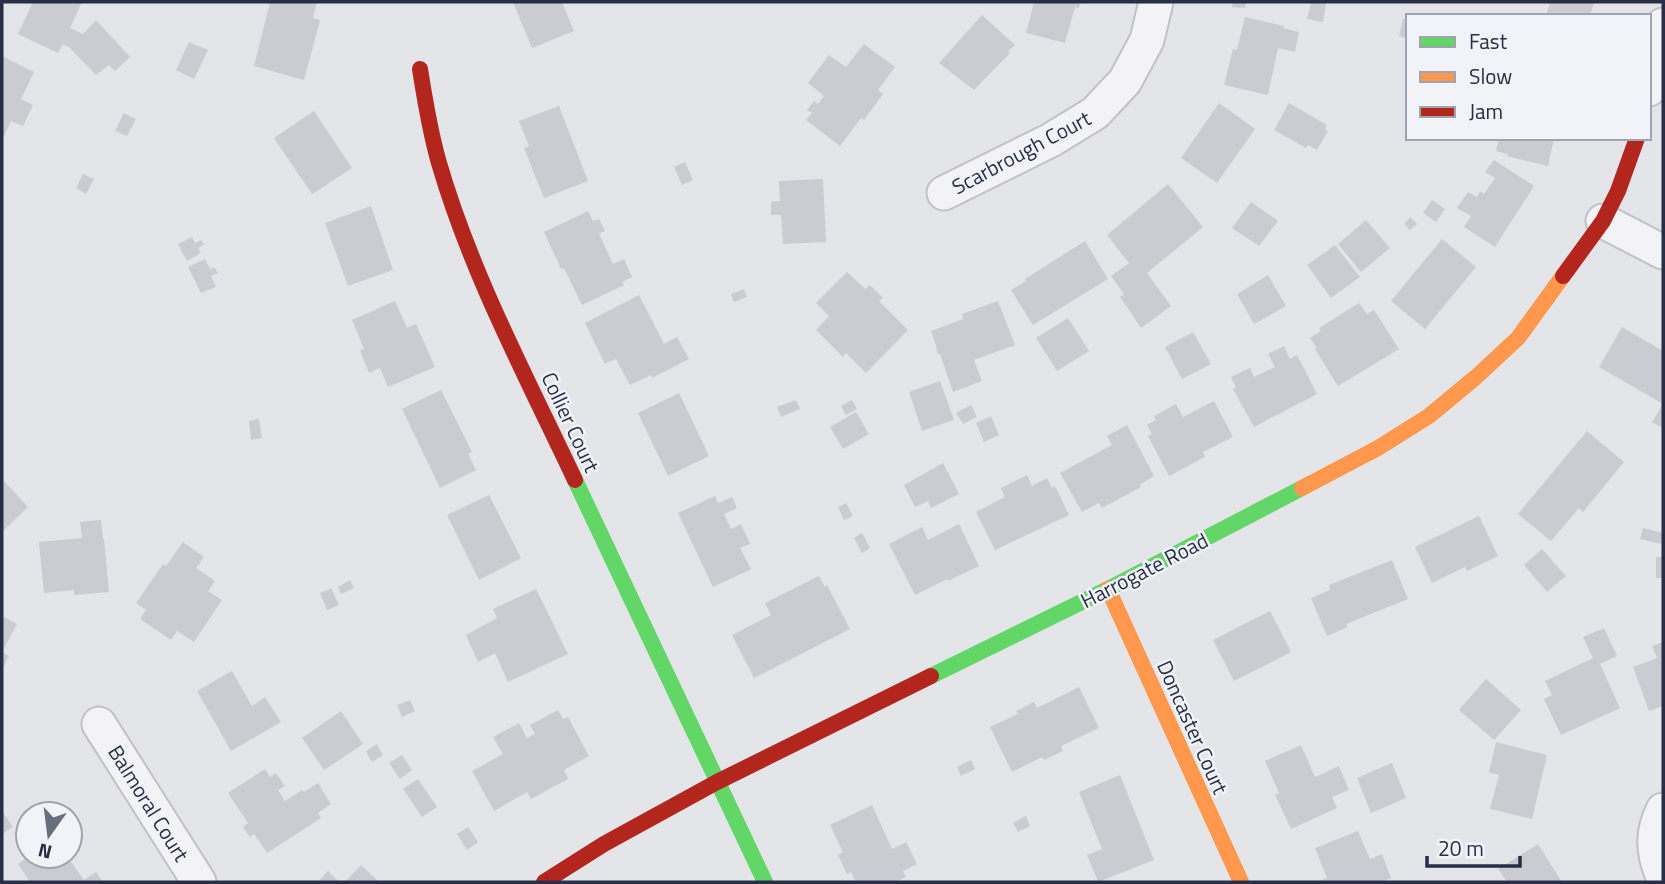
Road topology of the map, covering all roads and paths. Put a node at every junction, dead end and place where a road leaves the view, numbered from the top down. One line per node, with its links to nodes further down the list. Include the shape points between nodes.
1 (1156, 2): 6 (street, Scarbrough Court, via 1147,40 1125,81 1095,113)
2 (1663, 25): 4 (street)
3 (420, 69): 11 (street, Collier Court, via 431,136 471,255)
4 (1651, 80)
5 (1636, 140): 7 (street, Harrogate Road)
6 (944, 193)
7 (1603, 221): 8 (street); 9 (street, Harrogate Road, via 1518,338 1429,416 1378,448)
8 (1663, 252)
9 (1108, 589): 11 (street, Harrogate Road); 17 (street, Doncaster Court)
10 (99, 724): 14 (street, Balmoral Court)
11 (717, 782): 15 (street, Harrogate Road); 16 (street, Collier Court)
12 (1663, 810): 13 (street, via 1654,834)
13 (1663, 877)
14 (199, 882)
15 (544, 882)
16 (765, 882)
17 (1241, 882)

